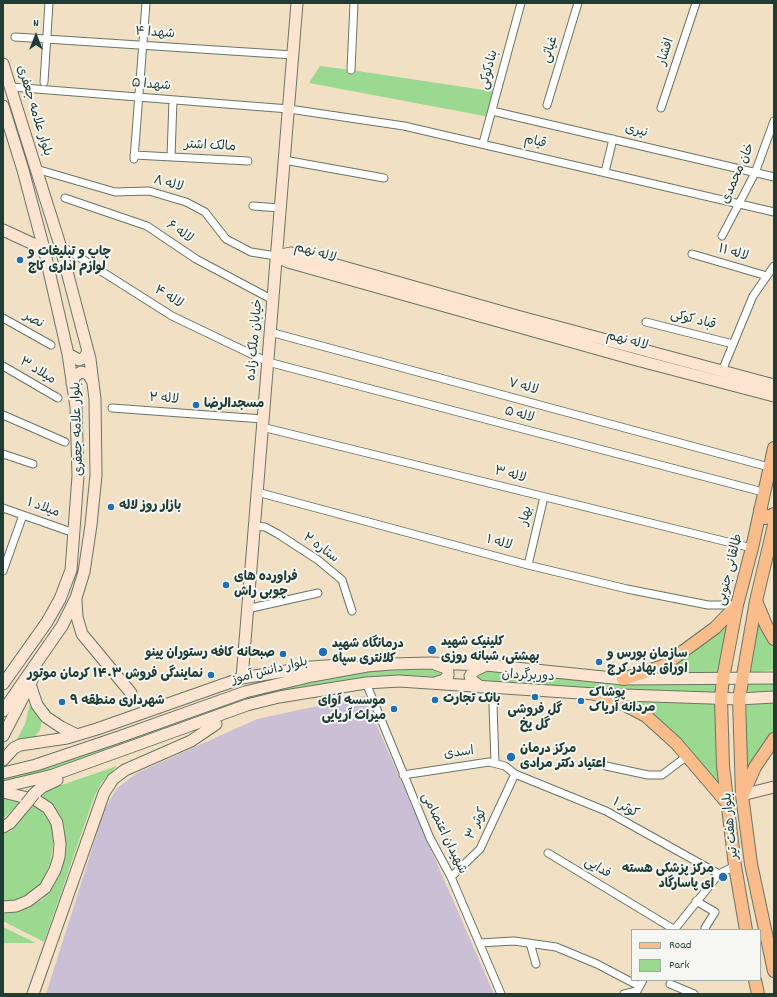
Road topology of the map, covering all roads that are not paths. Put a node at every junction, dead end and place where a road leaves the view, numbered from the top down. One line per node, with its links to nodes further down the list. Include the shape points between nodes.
1 (49, 3): 9 (street)
2 (146, 3): 10 (street)
3 (297, 3): 11 (main road, خیابان ملک زاده)
4 (354, 3): 13 (street)
5 (521, 3): 22 (street, بنادکوکی)
6 (578, 3): 18 (street, غیاثی)
7 (696, 3): 20 (street, افشار)
8 (15, 37): 9 (street, شهدا ۴)
9 (47, 39): 10 (street, شهدا ۴); 14 (street)
10 (142, 45): 11 (street, شهدا ۴); 16 (street)
11 (293, 55): 21 (main road, خیابان ملک زاده)
12 (3, 64): 15 (main road, بلوار علامه جعفری)
13 (351, 70)
14 (44, 82)
15 (11, 87): 16 (street, شهدا ۵); 29 (main road, بلوار علامه جعفری)
16 (138, 97): 17 (street, شهدا ۵); 26 (street, مالک اشتر, via 134,157)
17 (173, 100): 21 (street, شهدا ۵); 26 (street, مالک اشتر)
18 (547, 105)
19 (3, 106): 42 (main road, بلوار علامه جعفری)
20 (661, 108)
21 (289, 109): 25 (street, قیام, via 404,126); 27 (main road, خیابان ملک زاده)
22 (492, 111): 24 (street, نیری); 25 (street, بنادکوکی)
23 (774, 121): 31 (street, خان محمدی)
24 (613, 139): 30 (street); 31 (street, نیری)
25 (483, 143): 30 (street, قیام)
26 (171, 157): 28 (street, مالک اشتر)
27 (284, 160): 33 (street); 37 (main road, خیابان ملک زاده)
28 (248, 161)
29 (36, 169): 41 (main road, بلوار علامه جعفری); 44 (street, لاله ۸, via 115,192 149,191 186,202 205,212 226,239 251,252)
30 (605, 172): 35 (street, قیام)
31 (755, 173): 32 (street, نیری); 35 (street, خان محمدی)
32 (774, 177)
33 (384, 178)
34 (65, 198): 47 (street, لاله ۶, via 147,226 196,259)
35 (740, 203): 38 (street, قیام); 40 (street, خان محمدی)
36 (253, 206): 37 (street)
37 (280, 208): 44 (main road, خیابان ملک زاده)
38 (774, 212)
39 (3, 230): 42 (main road)
40 (722, 236)
41 (60, 245): 54 (main road, بلوار علامه جعفری); 56 (street, لاله ۴, via 172,316)
42 (44, 250): 55 (main road, بلوار علامه جعفری)
43 (692, 254): 46 (street, لاله ۱۱)
44 (276, 256): 47 (main road, خیابان ملک زاده); 50 (main road, لاله نهم, via 291,253 312,258)
45 (774, 266): 46 (street)
46 (767, 276): 52 (street, via 753,296)
47 (273, 300): 51 (main road, خیابان ملک زاده)
48 (3, 318): 53 (street, نصر)
49 (646, 322): 52 (street, قباد کوکی)
50 (546, 329): 58 (main road, لاله نهم); 62 (main road, لاله نهم)
51 (270, 332): 56 (main road, خیابان ملک زاده); 72 (street, لاله ۷)
52 (733, 344): 58 (street)
53 (51, 345)
54 (88, 352): 55 (main road, via 79,360); 59 (main road, بلوار علامه جعفری)
55 (68, 354): 60 (main road, بلوار علامه جعفری)
56 (268, 362): 67 (main road, خیابان ملک زاده); 74 (street, لاله ۵)
57 (3, 366): 64 (street, میلاد ۳)
58 (722, 371): 62 (main road, لاله نهم)
59 (93, 382): 60 (main road, via 88,374 81,372 75,376); 87 (main road, بلوار علامه جعفری, via 95,482 92,525 84,572)
60 (72, 383): 82 (main road, بلوار علامه جعفری, via 76,407 78,476)
61 (774, 385): 62 (main road, لاله نهم)
62 (760, 387): 63 (main road, لاله نهم)
63 (774, 396)
64 (58, 398)
65 (112, 408): 67 (street, لاله ۲)
66 (3, 415): 68 (street)
67 (263, 423): 73 (main road, خیابان ملک زاده); 75 (street, لاله ۳)
68 (66, 442)
69 (774, 448): 72 (main road, طالقانی جنوبی)
70 (3, 454): 71 (street)
71 (33, 464)
72 (769, 467): 74 (main road, طالقانی جنوبی)
73 (257, 492): 81 (main road, خیابان ملک زاده); 84 (street, لاله ۱)
74 (763, 492): 77 (main road, طالقانی جنوبی)
75 (544, 497): 83 (street, لاله ۳); 84 (street, بهار)
76 (3, 508): 79 (street, میلاد ۱)
77 (760, 510): 78 (main road, via 766,518); 83 (main road, طالقانی جنوبی)
78 (774, 514)
79 (23, 515): 82 (street, میلاد ۱); 85 (street)
80 (774, 525): 88 (main road)
81 (254, 526): 90 (main road, خیابان ملک زاده); 91 (street, ستاره ۲, via 265,527 278,534 318,560 342,580)
82 (74, 534): 104 (main road, بلوار علامه جعفری, via 71,570 60,599)
83 (752, 548): 89 (main road, طالقانی جنوبی)
84 (528, 565): 89 (street, لاله ۱, via 708,605)
85 (3, 571)
86 (318, 593): 90 (street)
87 (76, 598): 93 (main road, بلوار علامه جعفری, via 62,626); 108 (main road, via 82,634)
88 (756, 601): 92 (main road); 101 (main road)
89 (737, 605): 98 (main road, طالقانی جنوبی); 100 (main road, via 716,628 662,666)
90 (247, 609): 97 (main road, خیابان ملک زاده)
91 (352, 611)
92 (774, 639)
93 (39, 661): 105 (main road); 114 (main road, بلوار علامه جعفری)
94 (430, 663): 95 (main road, بلوار دانش آموز); 96 (main road, بلوار دانش آموز); 103 (main road, via 446,668 448,672 444,680)
95 (486, 665): 100 (main road, بلوار دانش آموز); 106 (main road, via 470,676 474,683)
96 (367, 666): 97 (main road, via 311,667); 123 (main road, بلوار دانش آموز, via 244,692 111,740)
97 (242, 678): 116 (main road)
98 (723, 678): 100 (main road, بلوار دانش آموز); 101 (main road, بلوار دانش آموز); 111 (main road, طالقانی جنوبی)
99 (774, 678): 101 (main road, بلوار دانش آموز)
100 (623, 679)
101 (742, 679): 112 (main road)
102 (366, 683): 103 (main road, دوربرگردان); 107 (main road, دوربرگردان); 125 (street, شهیدان اعتصامی)
103 (433, 683): 106 (main road, دوربرگردان)
104 (3, 684)
105 (30, 684): 116 (main road, via 37,705 46,717); 117 (main road)
106 (481, 687): 109 (main road, دوربرگردان)
107 (335, 689): 115 (main road); 126 (main road, بلوار دانش آموز, via 279,697 248,705 53,775)
108 (131, 693)
109 (595, 694): 111 (main road, دوربرگردان); 119 (main road, via 646,716)
110 (774, 697): 112 (main road, دوربرگردان)
111 (721, 698): 112 (main road, دوربرگردان); 130 (main road, بلوار هفت تیر, via 723,766)
112 (740, 699): 129 (main road, بلوار هفت تیر)
113 (493, 705): 121 (street)
114 (3, 711)
115 (216, 724): 131 (main road, bridge, via 42,787 10,823); 150 (main road, via 191,741 125,770 114,779 104,793)
116 (77, 735): 120 (main road, via 20,745)
117 (3, 736)
118 (774, 739): 129 (main road, via 755,767)
119 (687, 756): 122 (street, via 662,775 648,775); 130 (main road)
120 (3, 760)
121 (495, 763): 124 (street, اسدی, via 506,766); 125 (street, اسدی, via 444,767)
122 (606, 766)
123 (3, 773)
124 (516, 774): 134 (street, کوثر ۱, via 606,811); 135 (street, کوثر ۳, via 480,849)
125 (403, 775): 135 (street, شهیدان اعتصامی, via 430,838)
126 (3, 787)
127 (774, 787): 129 (main road)
128 (3, 792): 137 (main road, via 30,798 48,808 57,823 60,844 55,870 45,888 28,901 16,906)
129 (742, 795): 144 (main road, بلوار هفت تیر, via 750,864)
130 (728, 804): 133 (main road, بلوار هفت تیر)
131 (3, 827)
132 (548, 853): 139 (street, فدایی)
133 (735, 866): 134 (street, فدایی); 141 (main road, بلوار هفت تیر)
134 (719, 874): 136 (street, فدایی)
135 (451, 877): 142 (street, شهیدان اعتصامی)
136 (696, 901): 138 (street, via 714,912); 140 (street, فدایی)
137 (3, 907)
138 (705, 928)
139 (673, 929)
140 (676, 929)
141 (746, 929)
142 (479, 943): 143 (street); 151 (street, شهیدان اعتصامی)
143 (530, 943): 145 (street); 149 (street, via 556,947)
144 (771, 952): 146 (main road, بلوار هفت تیر)
145 (536, 964)
146 (774, 971)
147 (755, 981): 154 (main road)
148 (670, 984): 153 (street)
149 (640, 986): 152 (street)
150 (33, 994)
151 (501, 994)
152 (624, 994)
153 (694, 994)
154 (758, 994)

